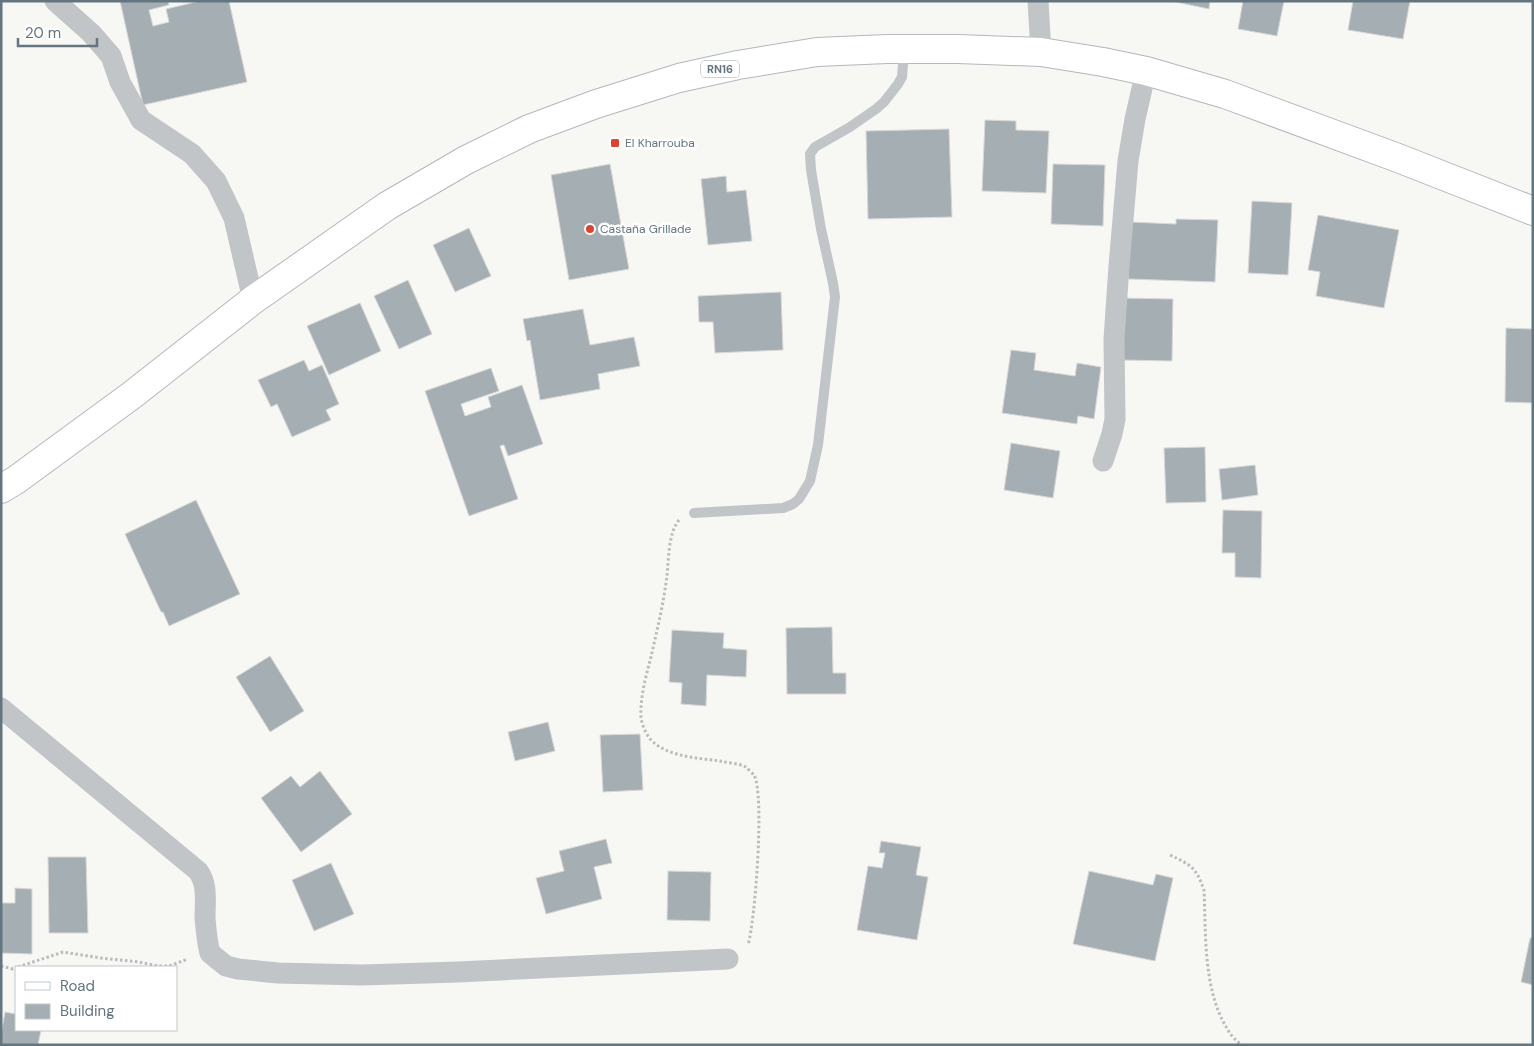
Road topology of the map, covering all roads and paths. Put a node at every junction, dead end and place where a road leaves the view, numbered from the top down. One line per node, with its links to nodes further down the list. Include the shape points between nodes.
1 (55, 1): 7 (street, via 91,33 110,56 141,120 192,154 216,181 234,218)
2 (1038, 1): 4 (street)
3 (904, 49): 4 (main road, RN16); 7 (main road, RN16, via 817,52 738,65 679,78 596,104 529,130 466,160 388,206); 10 (lane, via 902,77 884,102 850,127 814,147 810,154 834,297 818,445 810,481 799,499 783,508)
4 (1041, 52): 5 (main road, RN16)
5 (1146, 71): 6 (main road, RN16, via 1226,94); 8 (street, via 1128,160 1114,339 1115,419)
6 (1533, 212)
7 (253, 300): 9 (main road, RN16, via 132,395)
8 (1103, 461)
9 (1, 489)
10 (694, 513): 14 (path, via 678,521 674,528 665,588 643,688 641,719 652,741 668,751 734,763 754,775 758,801 757,864 750,939 746,948)
11 (1, 708): 13 (street, via 198,871 205,888)
12 (1170, 855): 20 (path, via 1195,870 1204,890 1209,982 1228,1032)
13 (208, 945): 14 (street, via 210,953 226,966 288,974 458,972); 18 (path, via 191,957)
14 (728, 959)
15 (1, 966): 19 (path)
16 (23, 966): 17 (path, via 63,952)
17 (158, 966)
18 (169, 966)
19 (15, 968)
20 (1241, 1045)

